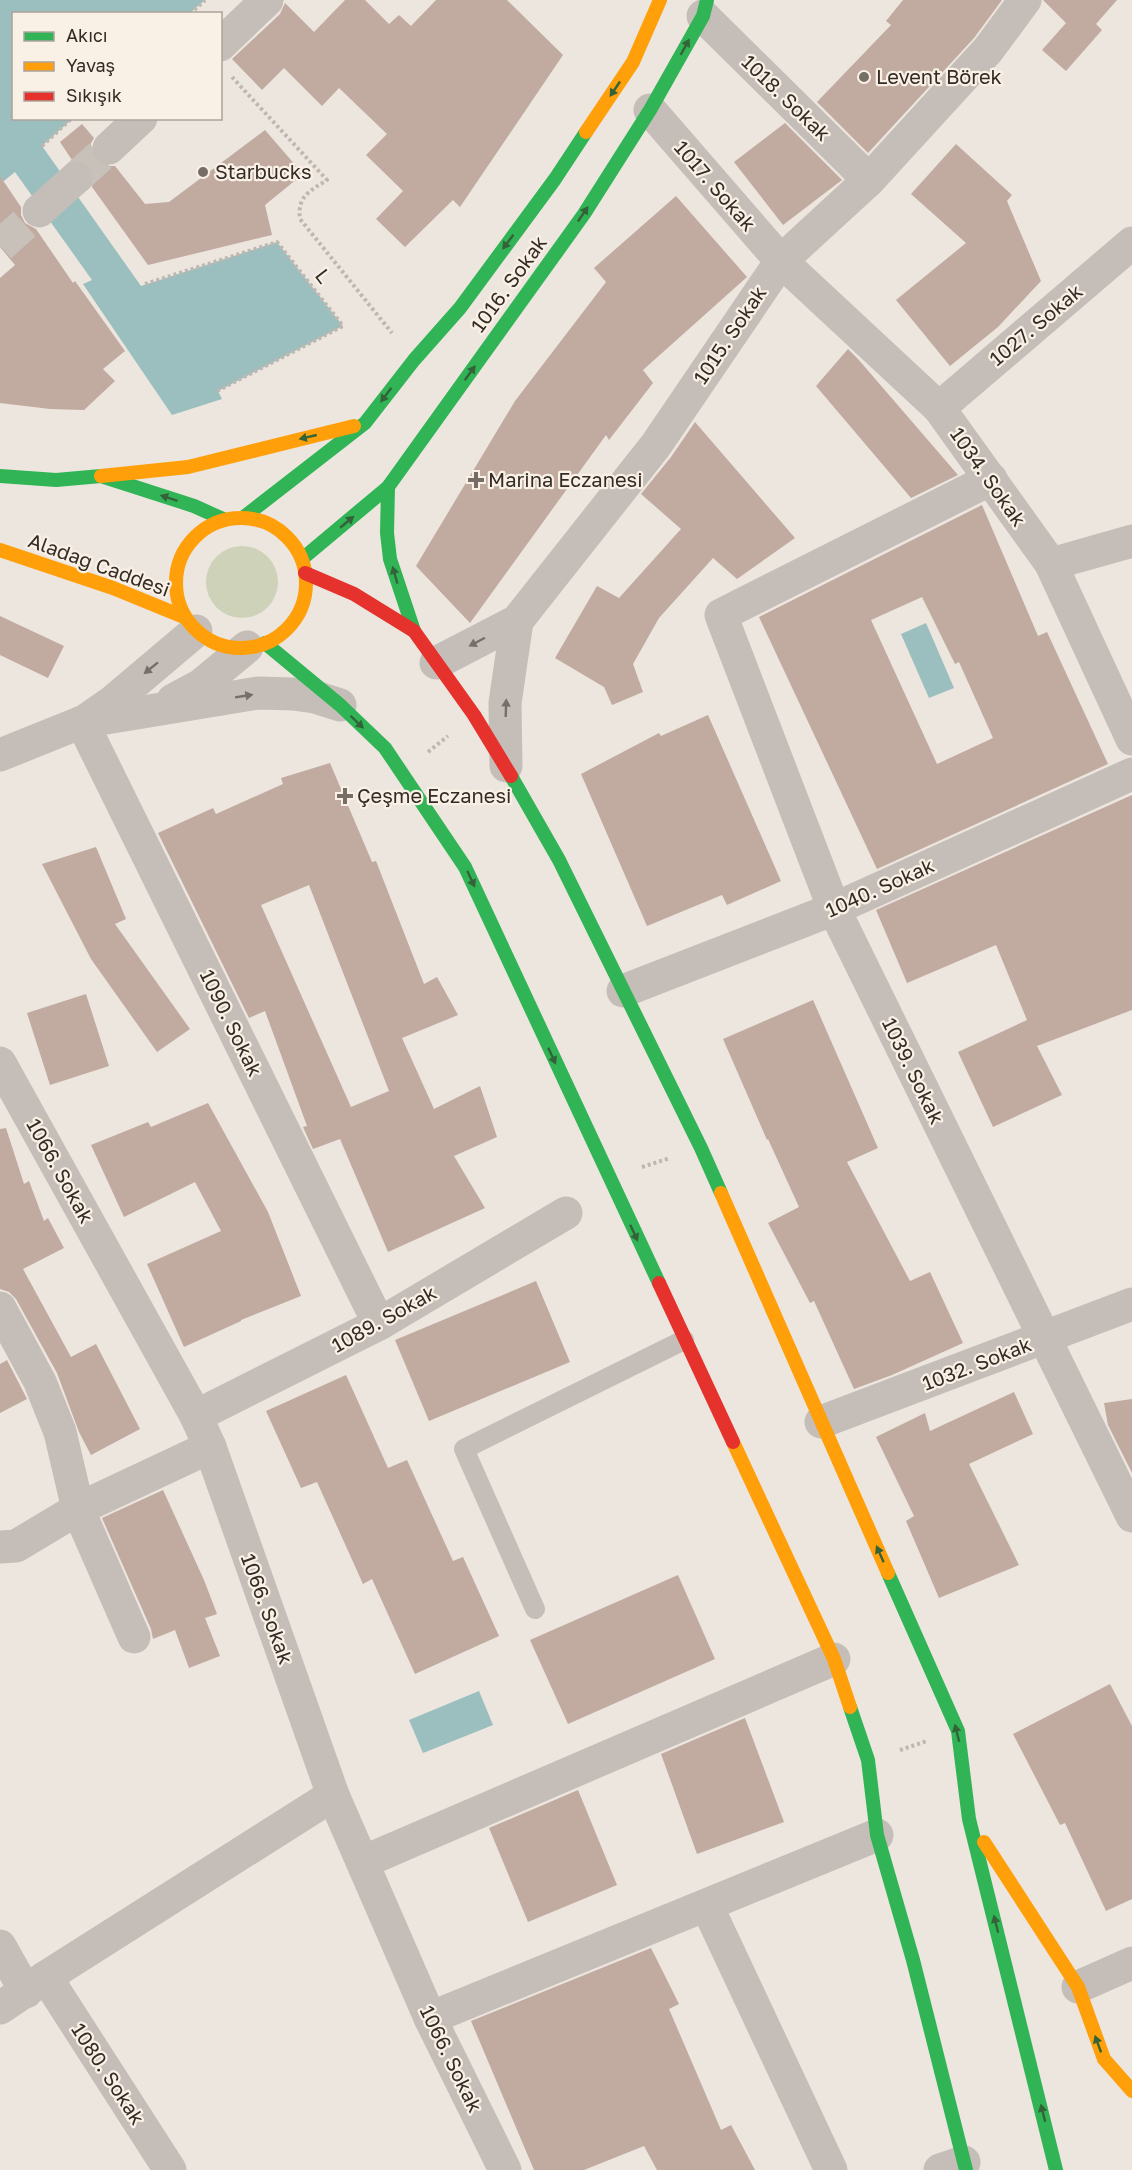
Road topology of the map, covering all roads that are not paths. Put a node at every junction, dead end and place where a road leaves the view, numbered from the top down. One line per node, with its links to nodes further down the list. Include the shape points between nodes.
1 (267, 0): 5 (street)
2 (660, 0): 15 (main road, 1016. Sokak, one-way to 15, via 633,62 555,178 459,308)
3 (1025, 0): 10 (street, 1015. Sokak, via 988,50)
4 (705, 8): 6 (main road, 1016. Sokak, one-way to 4); 10 (street, 1018. Sokak)
5 (224, 59)
6 (650, 110): 13 (street, 1017. Sokak); 19 (main road, 1016. Sokak, one-way to 6, via 584,214)
7 (139, 120): 8 (street)
8 (109, 148)
9 (76, 178): 11 (street)
10 (869, 180): 13 (street, 1015. Sokak)
11 (39, 211)
12 (1132, 243): 14 (street, 1027. Sokak)
13 (781, 261): 14 (street, 1034. Sokak); 26 (street, 1015. Sokak, via 656,445)
14 (939, 408): 18 (street, 1034. Sokak)
15 (365, 423): 17 (main road, one-way to 17, via 188,466); 20 (main road, 1016. Sokak)
16 (0, 476): 17 (main road, via 56,480)
17 (101, 476): 21 (main road, one-way to 17)
18 (991, 479): 24 (street, 1034. Sokak); 38 (street, 1039. Sokak, via 722,615)
19 (388, 487): 25 (main road, 1016. Sokak, one-way to 19); 28 (main road, one-way to 19, via 388,550)
20 (244, 517): 21 (main road); 25 (main road, via 282,532)
21 (223, 519): 27 (main road, via 190,541 180,558 175,578 177,598)
22 (1132, 541): 24 (street)
23 (0, 550): 27 (main road, Aladağ Caddesi, via 113,588)
24 (1051, 564): 34 (street, 1034. Sokak)
25 (304, 566): 28 (main road); 29 (main road, via 306,588 297,615 278,636)
26 (517, 621): 30 (street, 1015. Sokak, one-way to 30); 36 (street, one-way to 26, via 506,703)
27 (190, 624): 29 (main road, via 212,641 229,647); 33 (street, one-way to 33, via 112,702)
28 (414, 631): 30 (main road)
29 (256, 645): 31 (main road); 32 (street, via 201,685)
30 (436, 663): 36 (main road)
31 (340, 705): 32 (street, one-way to 31, via 258,693 315,697); 46 (main road, one-way to 46, via 385,748 465,867)
32 (155, 709): 33 (street)
33 (82, 722): 35 (street); 44 (street, 1090. Sokak)
34 (1132, 739)
35 (0, 755)
36 (506, 766): 39 (main road, via 559,860)
37 (1132, 774): 38 (street, 1040. Sokak)
38 (834, 909): 39 (street, 1040. Sokak); 45 (street, 1039. Sokak)
39 (623, 991): 48 (main road, via 701,1148)
40 (0, 1063): 47 (street, 1066. Sokak)
41 (566, 1213): 44 (street, 1089. Sokak)
42 (1132, 1304): 45 (street, 1032. Sokak)
43 (0, 1308): 50 (street, via 40,1382 60,1432)
44 (379, 1324): 47 (street, 1089. Sokak)
45 (1045, 1338): 48 (street, 1032. Sokak); 51 (street, 1039. Sokak)
46 (684, 1340): 53 (lane, via 464,1449); 55 (main road)
47 (196, 1416): 49 (street, 1066. Sokak)
48 (821, 1422): 57 (main road, one-way to 48, via 958,1731)
49 (210, 1447): 50 (street); 56 (street, 1066. Sokak)
50 (78, 1509): 52 (street, via 16,1546); 54 (street)
51 (1132, 1516)
52 (0, 1546)
53 (535, 1609)
54 (134, 1638)
55 (834, 1659): 58 (main road, via 868,1760); 59 (street)
56 (333, 1795): 59 (street, 1066. Sokak); 64 (street)
57 (969, 1819): 63 (main road); 71 (main road, one-way to 57)
58 (876, 1835): 60 (street); 67 (main road, via 913,1960)
59 (363, 1862): 65 (street, 1066. Sokak)
60 (707, 1906): 65 (street); 70 (street)
61 (0, 1946): 64 (street, 1080. Sokak)
62 (1132, 1963): 63 (street)
63 (1078, 1987): 66 (main road, one-way to 63, via 1104,2060)
64 (24, 1993): 68 (street, 1080. Sokak)
65 (430, 2018): 69 (street, 1066. Sokak)
66 (1132, 2091)
67 (957, 2167)
68 (170, 2170)
69 (505, 2170)
70 (831, 2170)
71 (1056, 2170)

